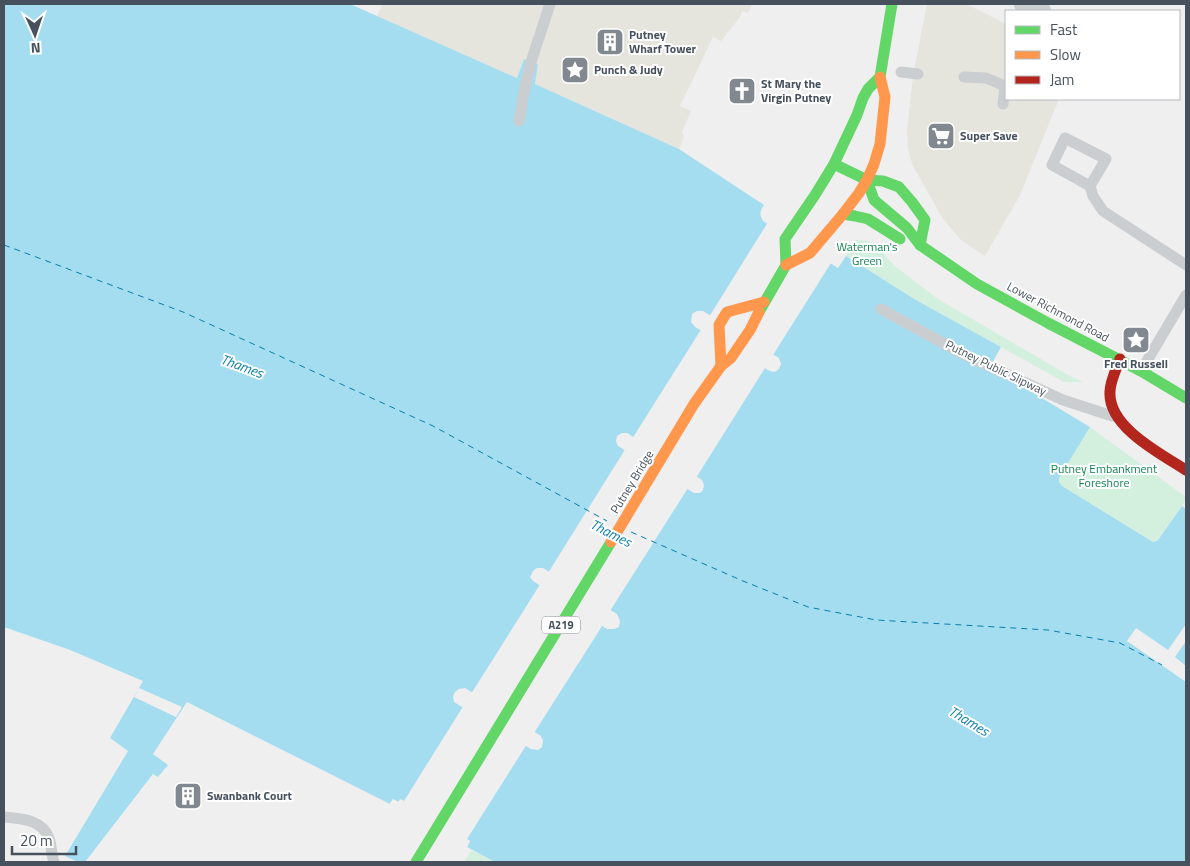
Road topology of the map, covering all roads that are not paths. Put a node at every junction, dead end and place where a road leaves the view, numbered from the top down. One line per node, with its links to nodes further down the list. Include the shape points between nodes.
1 (550, 4): 10 (lane, via 531,62)
2 (892, 4): 7 (main road)
3 (1025, 4): 4 (street)
4 (1038, 10)
5 (901, 72): 6 (lane)
6 (918, 74)
7 (880, 77): 11 (main road, via 863,98); 12 (main road, via 885,97 880,140)
8 (964, 77): 9 (lane, via 986,78 1004,86)
9 (1003, 104)
10 (519, 121)
11 (834, 164): 12 (main road); 16 (main road, via 786,239)
12 (867, 180): 14 (main road); 15 (main road, Lower Richmond Road, via 874,200 907,228); 15 (main road, via 899,187 912,202 924,220)
13 (1090, 186): 13 (lane, via 1052,165 1065,138 1106,159); 17 (lane, via 1103,211)
14 (843, 214): 15 (main road, Lower Richmond Road, via 871,221 894,237); 16 (main road, via 810,253)
15 (920, 245): 21 (main road, Lower Richmond Road, via 977,284)
16 (786, 265): 19 (main road, Putney Bridge / A219)
17 (1186, 265)
18 (1186, 294): 23 (lane)
19 (764, 302): 22 (main road, Putney Bridge / A219, via 750,330 731,358); 22 (main road, via 727,312 719,325)
20 (881, 309): 25 (lane, Putney Public Slipway, via 972,358 1063,400)
21 (1120, 359): 23 (main road, Lower Richmond Road); 25 (main road, via 1110,386 1110,404)
22 (721, 366): 29 (main road, Putney Bridge / A219, via 694,404)
23 (1141, 371): 24 (main road, Lower Richmond Road)
24 (1186, 398)
25 (1116, 418): 26 (main road, via 1134,435)
26 (1186, 470)
27 (4, 817): 28 (lane, via 41,825 49,838)
28 (54, 862)
29 (416, 862)

